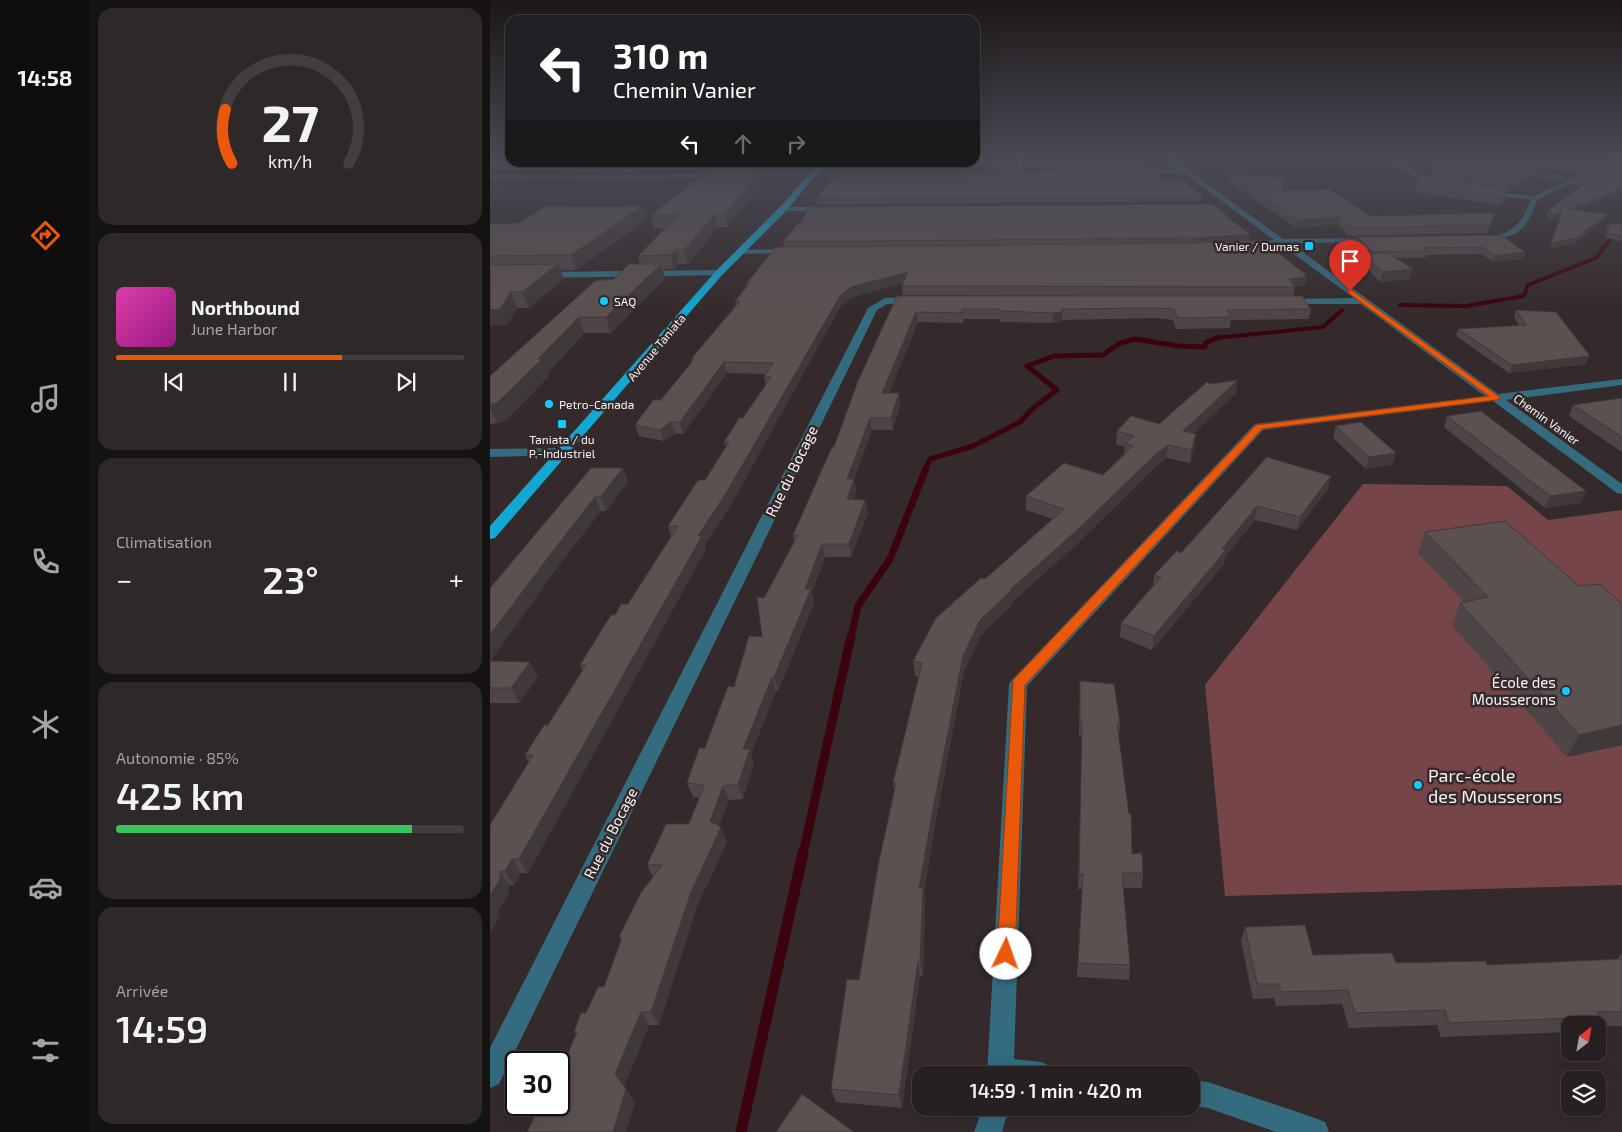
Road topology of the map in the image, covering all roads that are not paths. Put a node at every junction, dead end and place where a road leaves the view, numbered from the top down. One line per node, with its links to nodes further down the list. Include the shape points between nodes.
1 (783, 209): 2 (street); 10 (main road, Avenue Taniata)
2 (833, 209)
3 (1232, 209): 7 (street, Chemin Vanier)
4 (1531, 209): 5 (street, via 1525,224 1515,232)
5 (1473, 239)
6 (1386, 240): 7 (street)
7 (1282, 241): 8 (street); 14 (street, Chemin Vanier)
8 (1241, 246)
9 (798, 251): 10 (street)
10 (738, 252): 11 (main road, Avenue Taniata)
11 (719, 273): 12 (street); 18 (main road, Avenue Taniata)
12 (530, 275)
13 (929, 300): 23 (street, Rue du Bocage, via 885,302 872,308)
14 (1363, 301): 15 (street); 17 (street, Chemin Vanier)
15 (1267, 302)
16 (1622, 382): 17 (street)
17 (1496, 398): 20 (street, Chemin Vanier); 22 (street, via 1259,427 1018,684)
18 (564, 452): 19 (street); 21 (main road, Avenue Taniata)
19 (490, 453)
20 (1622, 490)
21 (490, 535)
22 (1000, 1066)
23 (490, 1075)
24 (1200, 1095): 27 (street)
25 (993, 1116): 26 (street)
26 (988, 1132)
27 (1315, 1132)

